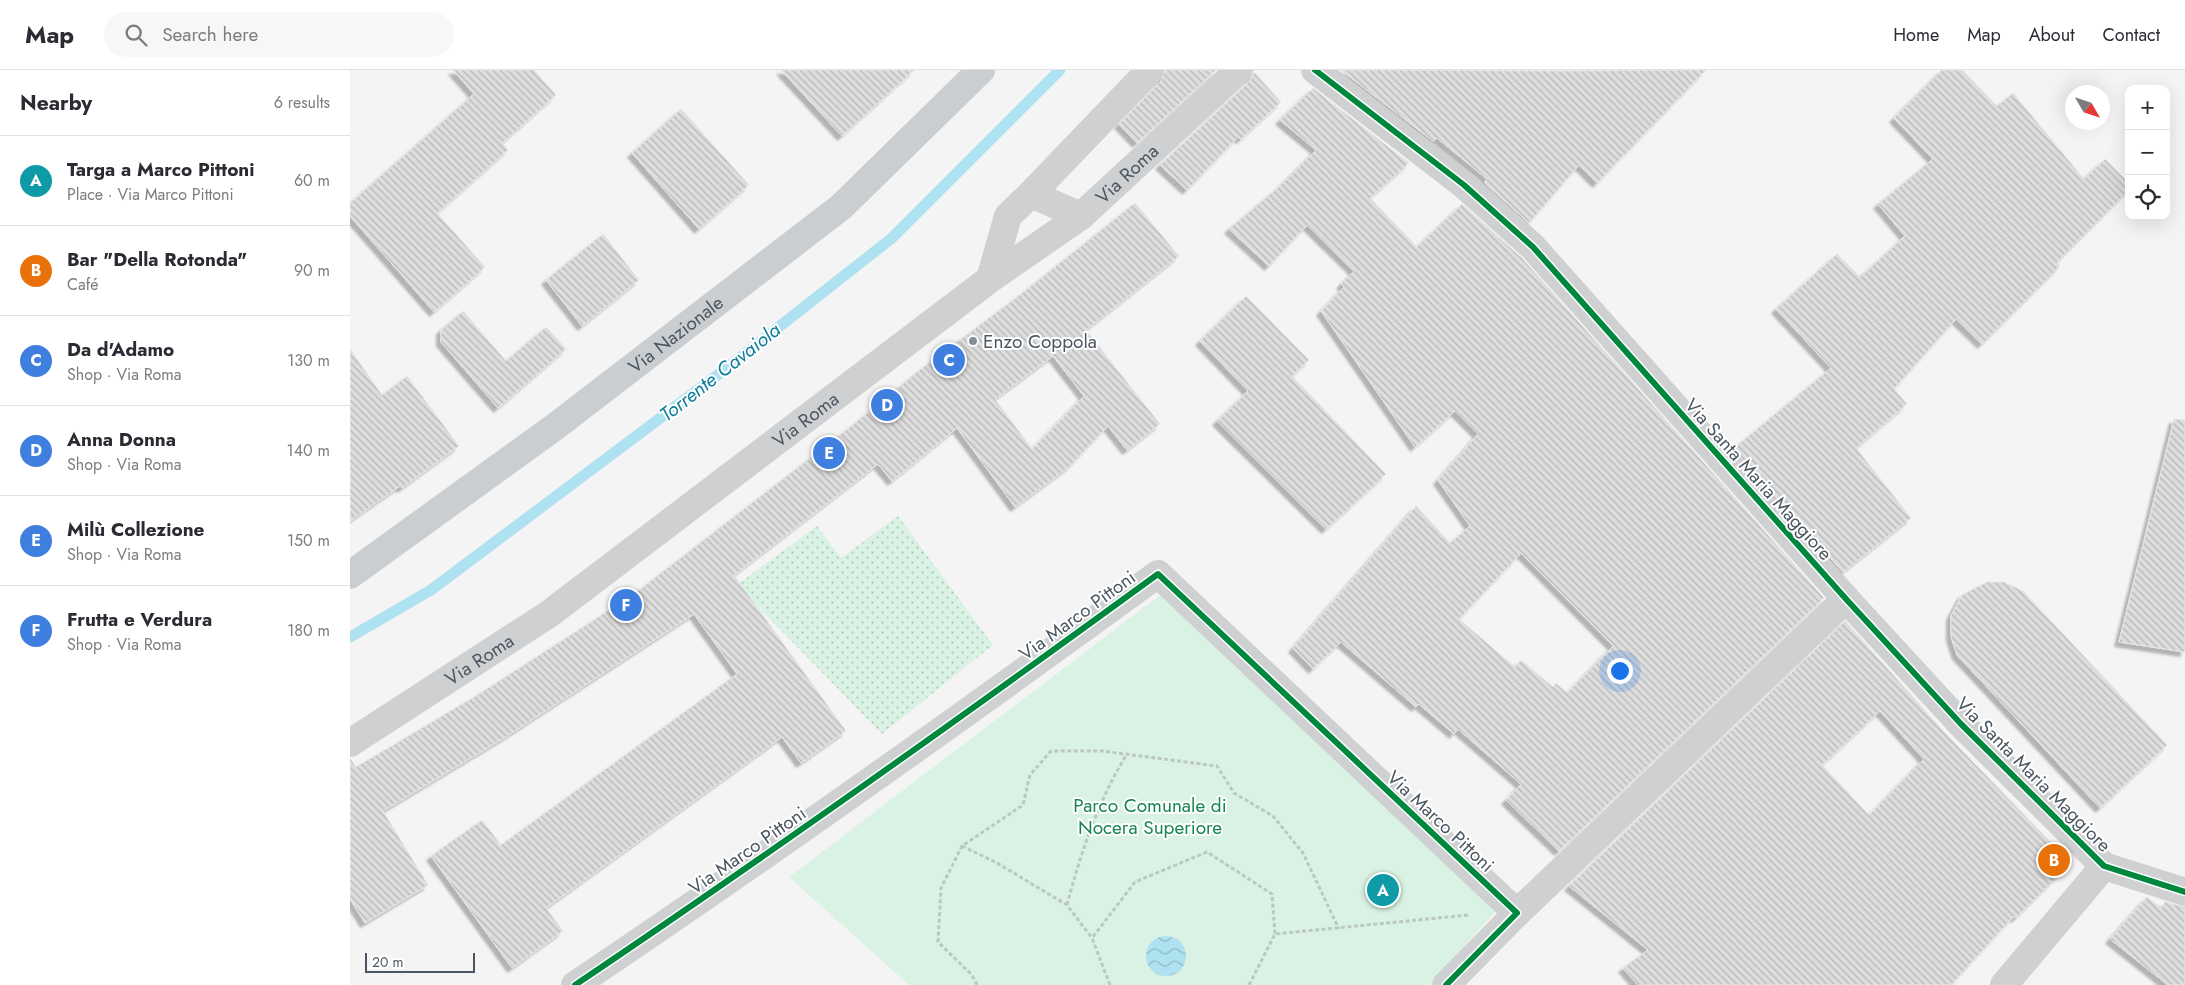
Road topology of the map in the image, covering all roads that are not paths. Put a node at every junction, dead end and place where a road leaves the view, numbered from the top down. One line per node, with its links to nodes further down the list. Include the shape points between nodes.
1 (981, 70): 8 (main road, Via Nazionale, via 841,207 556,426)
2 (1150, 70): 5 (street)
3 (1239, 70): 6 (street, Via Roma)
4 (1315, 70): 9 (street, Via Santa Maria Maggiore, via 1464,185 1532,247)
5 (1031, 194): 6 (street); 7 (street, via 1008,216)
6 (1081, 216): 7 (street, Via Roma)
7 (990, 279): 10 (street, Via Roma, via 549,614)
8 (350, 575)
9 (1846, 599): 11 (street, Via Santa Maria Maggiore, via 1961,724); 13 (street)
10 (350, 743)
11 (2104, 866): 12 (street, Via Santa Maria Maggiore); 16 (street)
12 (2185, 892)
13 (1516, 913): 14 (street, Via Marco Pittoni, via 1158,574 929,740); 15 (street)
14 (575, 985)
15 (1446, 985)
16 (2004, 985)

